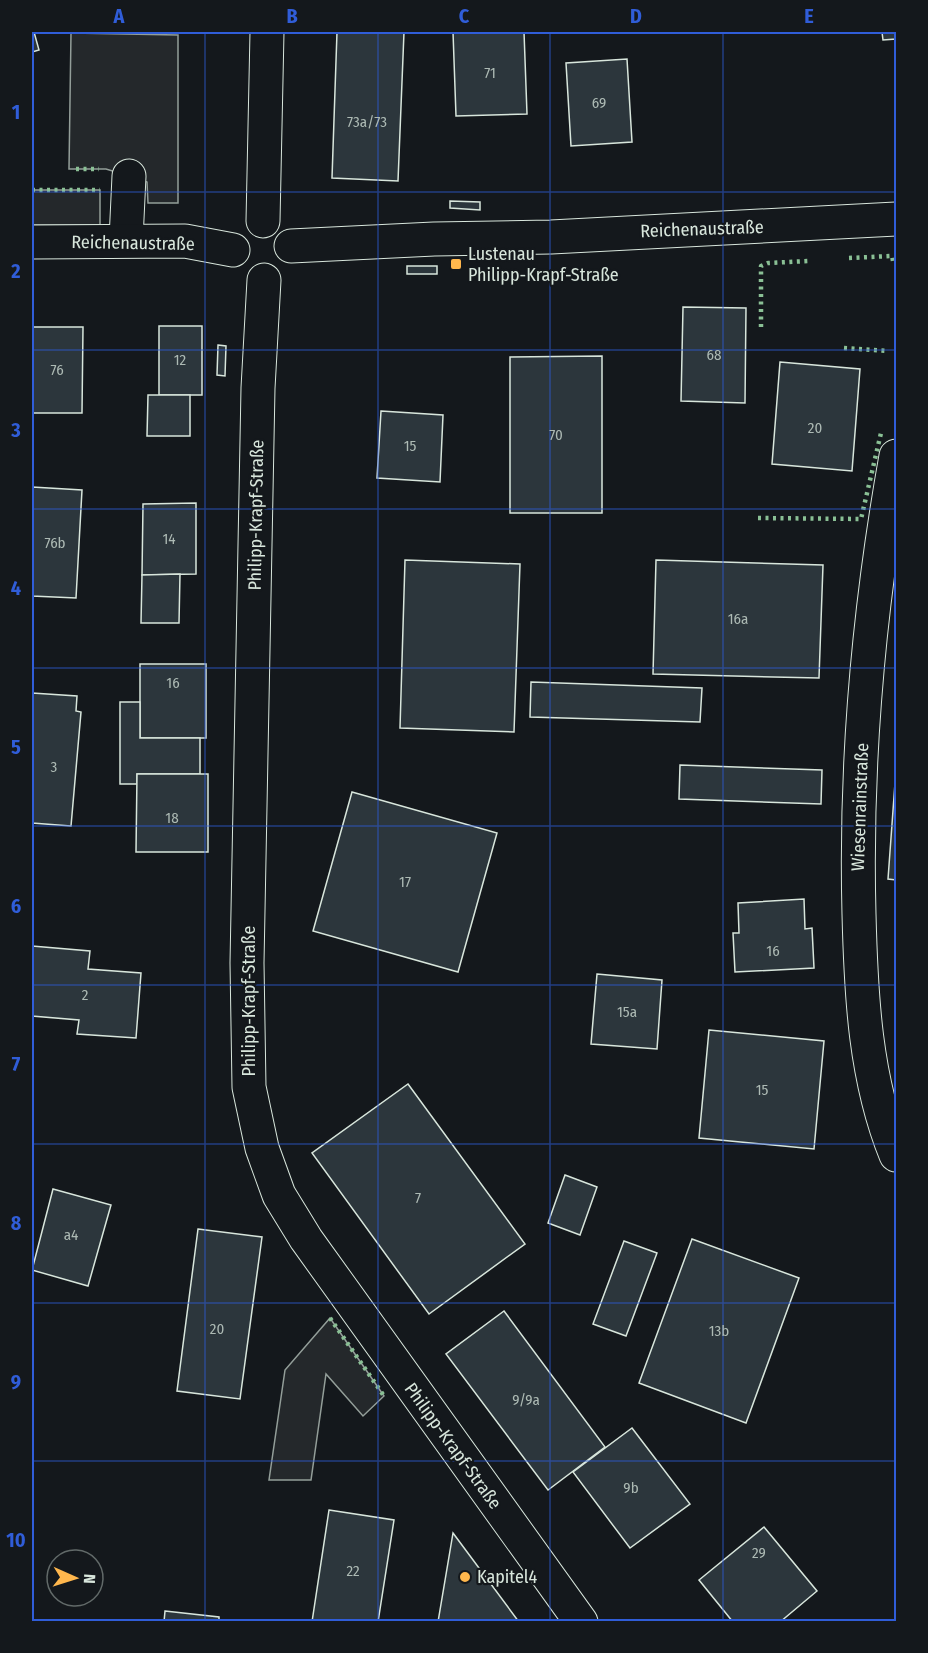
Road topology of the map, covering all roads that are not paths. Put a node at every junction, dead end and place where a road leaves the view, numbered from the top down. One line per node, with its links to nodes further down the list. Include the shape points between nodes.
1 (267, 32): 4 (street)
2 (129, 176): 5 (street)
3 (897, 219): 7 (street, Reichenaustraße)
4 (263, 221): 7 (street, via 287,234); 8 (street, via 243,228)
5 (126, 240): 6 (street, Reichenaustraße); 8 (street, Reichenaustraße, via 185,241)
6 (32, 242)
7 (291, 246): 9 (street, via 286,268 276,277)
8 (233, 250): 9 (street, via 242,272)
9 (264, 280): 12 (street, Philipp-Krapf-Straße, via 258,388 247,963 249,1087 262,1148 279,1195 306,1239)
10 (897, 456): 11 (street, Wiesenrainstraße, via 869,648 858,863 860,968 867,1039 878,1105)
11 (897, 1155)
12 (582, 1622)

